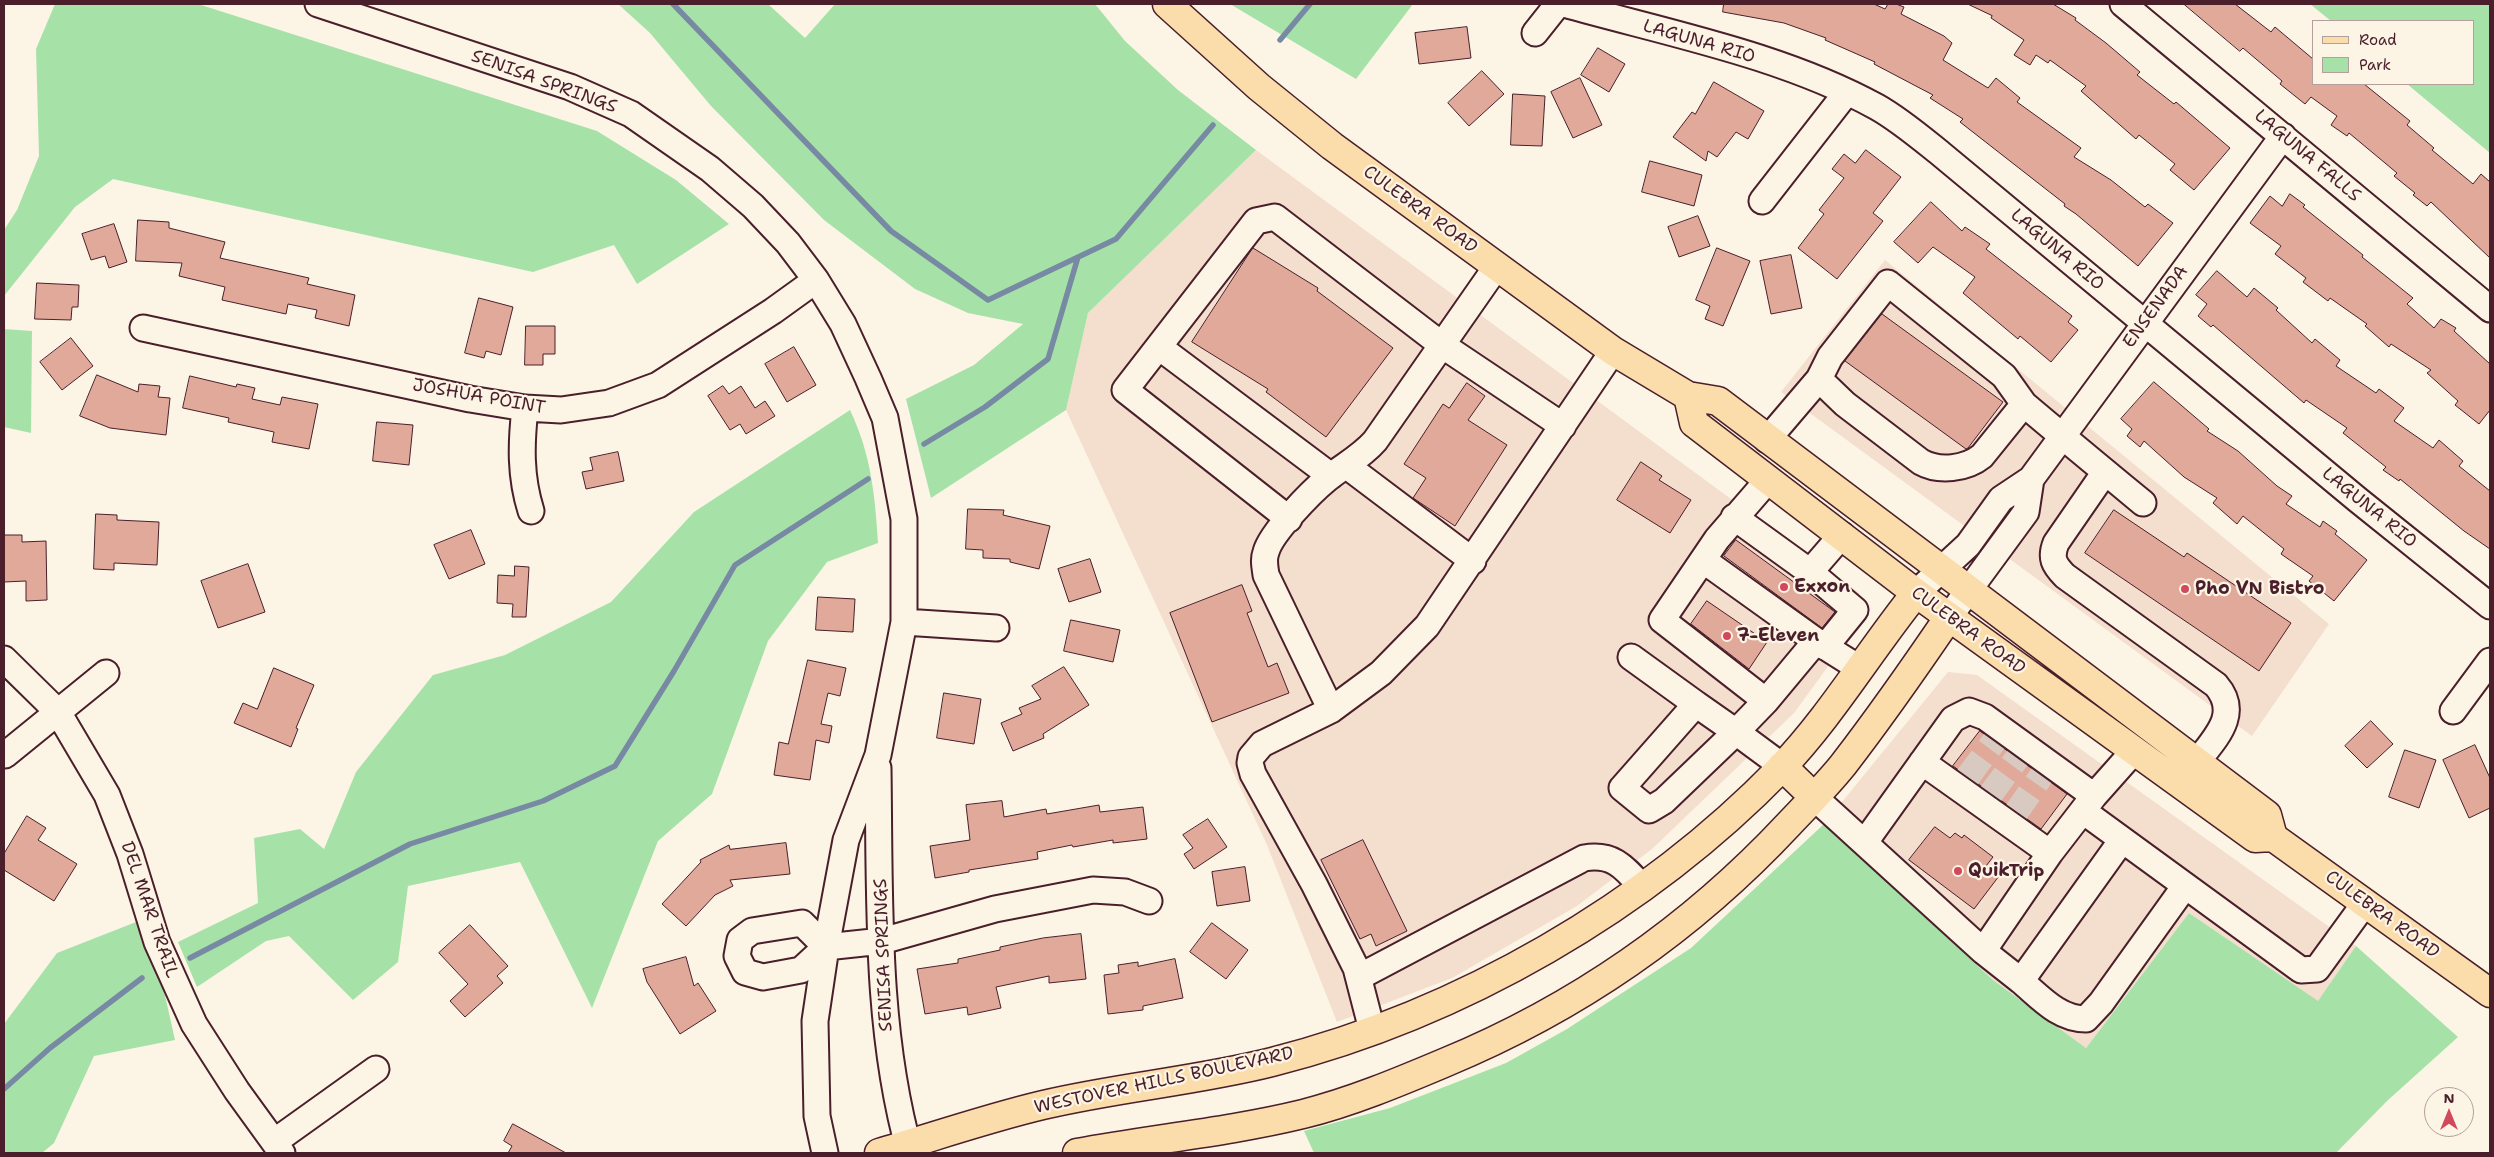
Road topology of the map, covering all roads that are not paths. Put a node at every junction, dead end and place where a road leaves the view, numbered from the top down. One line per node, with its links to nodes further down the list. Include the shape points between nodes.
1 (318, 4): 11 (street, SENISA SPRINGS, via 570,87 631,114 710,169 753,206 788,242)
2 (1167, 4): 10 (main road, CULEBRA ROAD, via 1259,87 1332,146)
3 (1558, 4): 6 (street)
4 (1564, 4): 7 (street, LAGUNA RIO, via 1742,54)
5 (2123, 4): 8 (street, LAGUNA FALLS)
6 (1535, 33)
7 (1847, 92): 9 (street); 13 (street, LAGUNA RIO, via 1879,108 1922,139)
8 (2283, 136): 12 (street, LAGUNA FALLS); 13 (street, ENSENADA)
9 (1762, 201)
10 (1497, 266): 15 (street); 17 (main road, CULEBRA ROAD)
11 (816, 280): 21 (street, JOSHUA POINT, via 658,386 608,403 561,410); 42 (street, SENISA SPRINGS, via 843,324 885,418 904,519)
12 (2490, 309)
13 (2145, 322): 23 (street, ENSENADA); 40 (street, LAGUNA RIO)
14 (143, 328): 21 (street, JOSHUA POINT)
15 (1442, 345): 16 (street, via 1275,217 1256,221); 22 (street); 25 (street, via 1375,442)
16 (1159, 347): 25 (street); 32 (street, via 1125,390)
17 (1613, 351): 19 (main road, CULEBRA ROAD); 22 (street)
18 (1819, 379): 20 (street, via 1844,404 1921,462 1934,467 1959,467 1977,460); 20 (street, via 1830,357 1888,283 2004,376); 24 (street)
19 (1688, 396): 24 (main road, CULEBRA ROAD, via 1718,401); 28 (main road, CULEBRA ROAD, via 1694,422)
20 (2024, 404): 23 (street)
21 (525, 408): 30 (street, via 520,454)
22 (1563, 426): 35 (street)
23 (2061, 438): 26 (street); 27 (street, ENSENADA)
24 (1767, 440): 36 (main road, CULEBRA ROAD)
25 (1339, 471): 32 (street, via 1309,496); 35 (street)
26 (2105, 472): 29 (street); 60 (street, via 2056,543 2052,553 2054,565 2224,694 2228,704 2220,732)
27 (2031, 479): 36 (street, ENSENADA, via 2001,499 1968,545); 38 (street, ENSENADA, via 2026,512)
28 (1768, 480): 31 (street); 33 (main road, CULEBRA ROAD)
29 (2143, 502)
30 (531, 511)
31 (1734, 518): 34 (street); 37 (street)
32 (1289, 519): 52 (street, via 1268,548 1264,563 1266,575)
33 (1842, 535): 37 (street); 39 (main road, CULEBRA ROAD)
34 (1703, 560): 44 (street); 50 (street, via 1662,620)
35 (1473, 561): 52 (street, via 1427,626 1381,674)
36 (1941, 571): 38 (main road, CULEBRA ROAD); 39 (street, ENSENADA)
37 (1810, 572): 44 (street, via 1855,610)
38 (1968, 591): 41 (street, ENSENADA); 60 (main road, CULEBRA ROAD)
39 (1916, 593): 41 (main road, CULEBRA ROAD); 48 (main road, WESTOVER HILLS BOULEVARD)
40 (2490, 606)
41 (1949, 617): 56 (main road, CULEBRA ROAD); 62 (main road, via 1898,692)
42 (904, 622): 43 (street); 58 (street, SENISA SPRINGS)
43 (996, 628)
44 (1821, 644): 48 (street); 50 (street)
45 (1632, 657): 51 (street)
46 (4, 659): 54 (street, DEL MAR TRAIL)
47 (2490, 661): 53 (street)
48 (1859, 668): 61 (main road, WESTOVER HILLS BOULEVARD)
49 (106, 673): 54 (street)
50 (1766, 701): 55 (street)
51 (1696, 704): 55 (street); 55 (street, via 1622,788 1649,810 1664,801)
52 (1331, 710): 75 (street, via 1262,744 1250,763)
53 (2453, 711)
54 (58, 712): 57 (street); 80 (street, DEL MAR TRAIL, via 107,795 130,854 157,942 194,1024)
55 (1736, 732): 61 (street)
56 (2134, 751): 63 (street); 64 (main road, CULEBRA ROAD, via 2255,838)
57 (5, 755)
58 (878, 755): 72 (street, SENISA SPRINGS); 73 (street, SENISA SPRINGS, via 846,840)
59 (1922, 762): 63 (street, via 1953,719 1969,711 1978,713 1999,735); 66 (street); 67 (street, via 1963,783 2012,819)
60 (2197, 762): 64 (main road, CULEBRA ROAD, via 2267,815)
61 (1782, 766): 62 (main road); 69 (main road, WESTOVER HILLS BOULEVARD, via 1679,861)
62 (1814, 797): 66 (street); 84 (main road, via 1712,900 1662,940 1597,986 1471,1052 1401,1082 1305,1114)
63 (2088, 804): 65 (street); 67 (street)
64 (2273, 837): 71 (main road, CULEBRA ROAD)
65 (2122, 840): 68 (street); 76 (street)
66 (1865, 842): 74 (street)
67 (2050, 853): 74 (street)
68 (2185, 886): 71 (street, via 2301,970 2317,969); 76 (street, via 2086,1019 2072,1019 2056,1012)
69 (1642, 887): 75 (street, via 1618,863 1602,858 1584,858); 78 (main road, WESTOVER HILLS BOULEVARD, via 1590,923 1498,974 1406,1018)
70 (1149, 901): 72 (street, via 1125,892 1093,890 994,908)
71 (2365, 903): 77 (main road, CULEBRA ROAD)
72 (882, 941): 73 (street); 81 (street, SENISA SPRINGS, via 887,1039)
73 (826, 947): 82 (street, SENISA SPRINGS, via 815,1021 818,1116)
74 (1983, 951): 76 (street)
75 (1359, 977): 78 (street)
76 (2021, 981)
77 (2490, 993)
78 (1372, 1030): 81 (main road, WESTOVER HILLS BOULEVARD, via 1272,1062 1044,1105)
79 (376, 1069): 80 (street)
80 (278, 1148)
81 (909, 1149): 83 (main road, WESTOVER HILLS BOULEVARD)
82 (825, 1153)
83 (879, 1153)
84 (1077, 1153)

